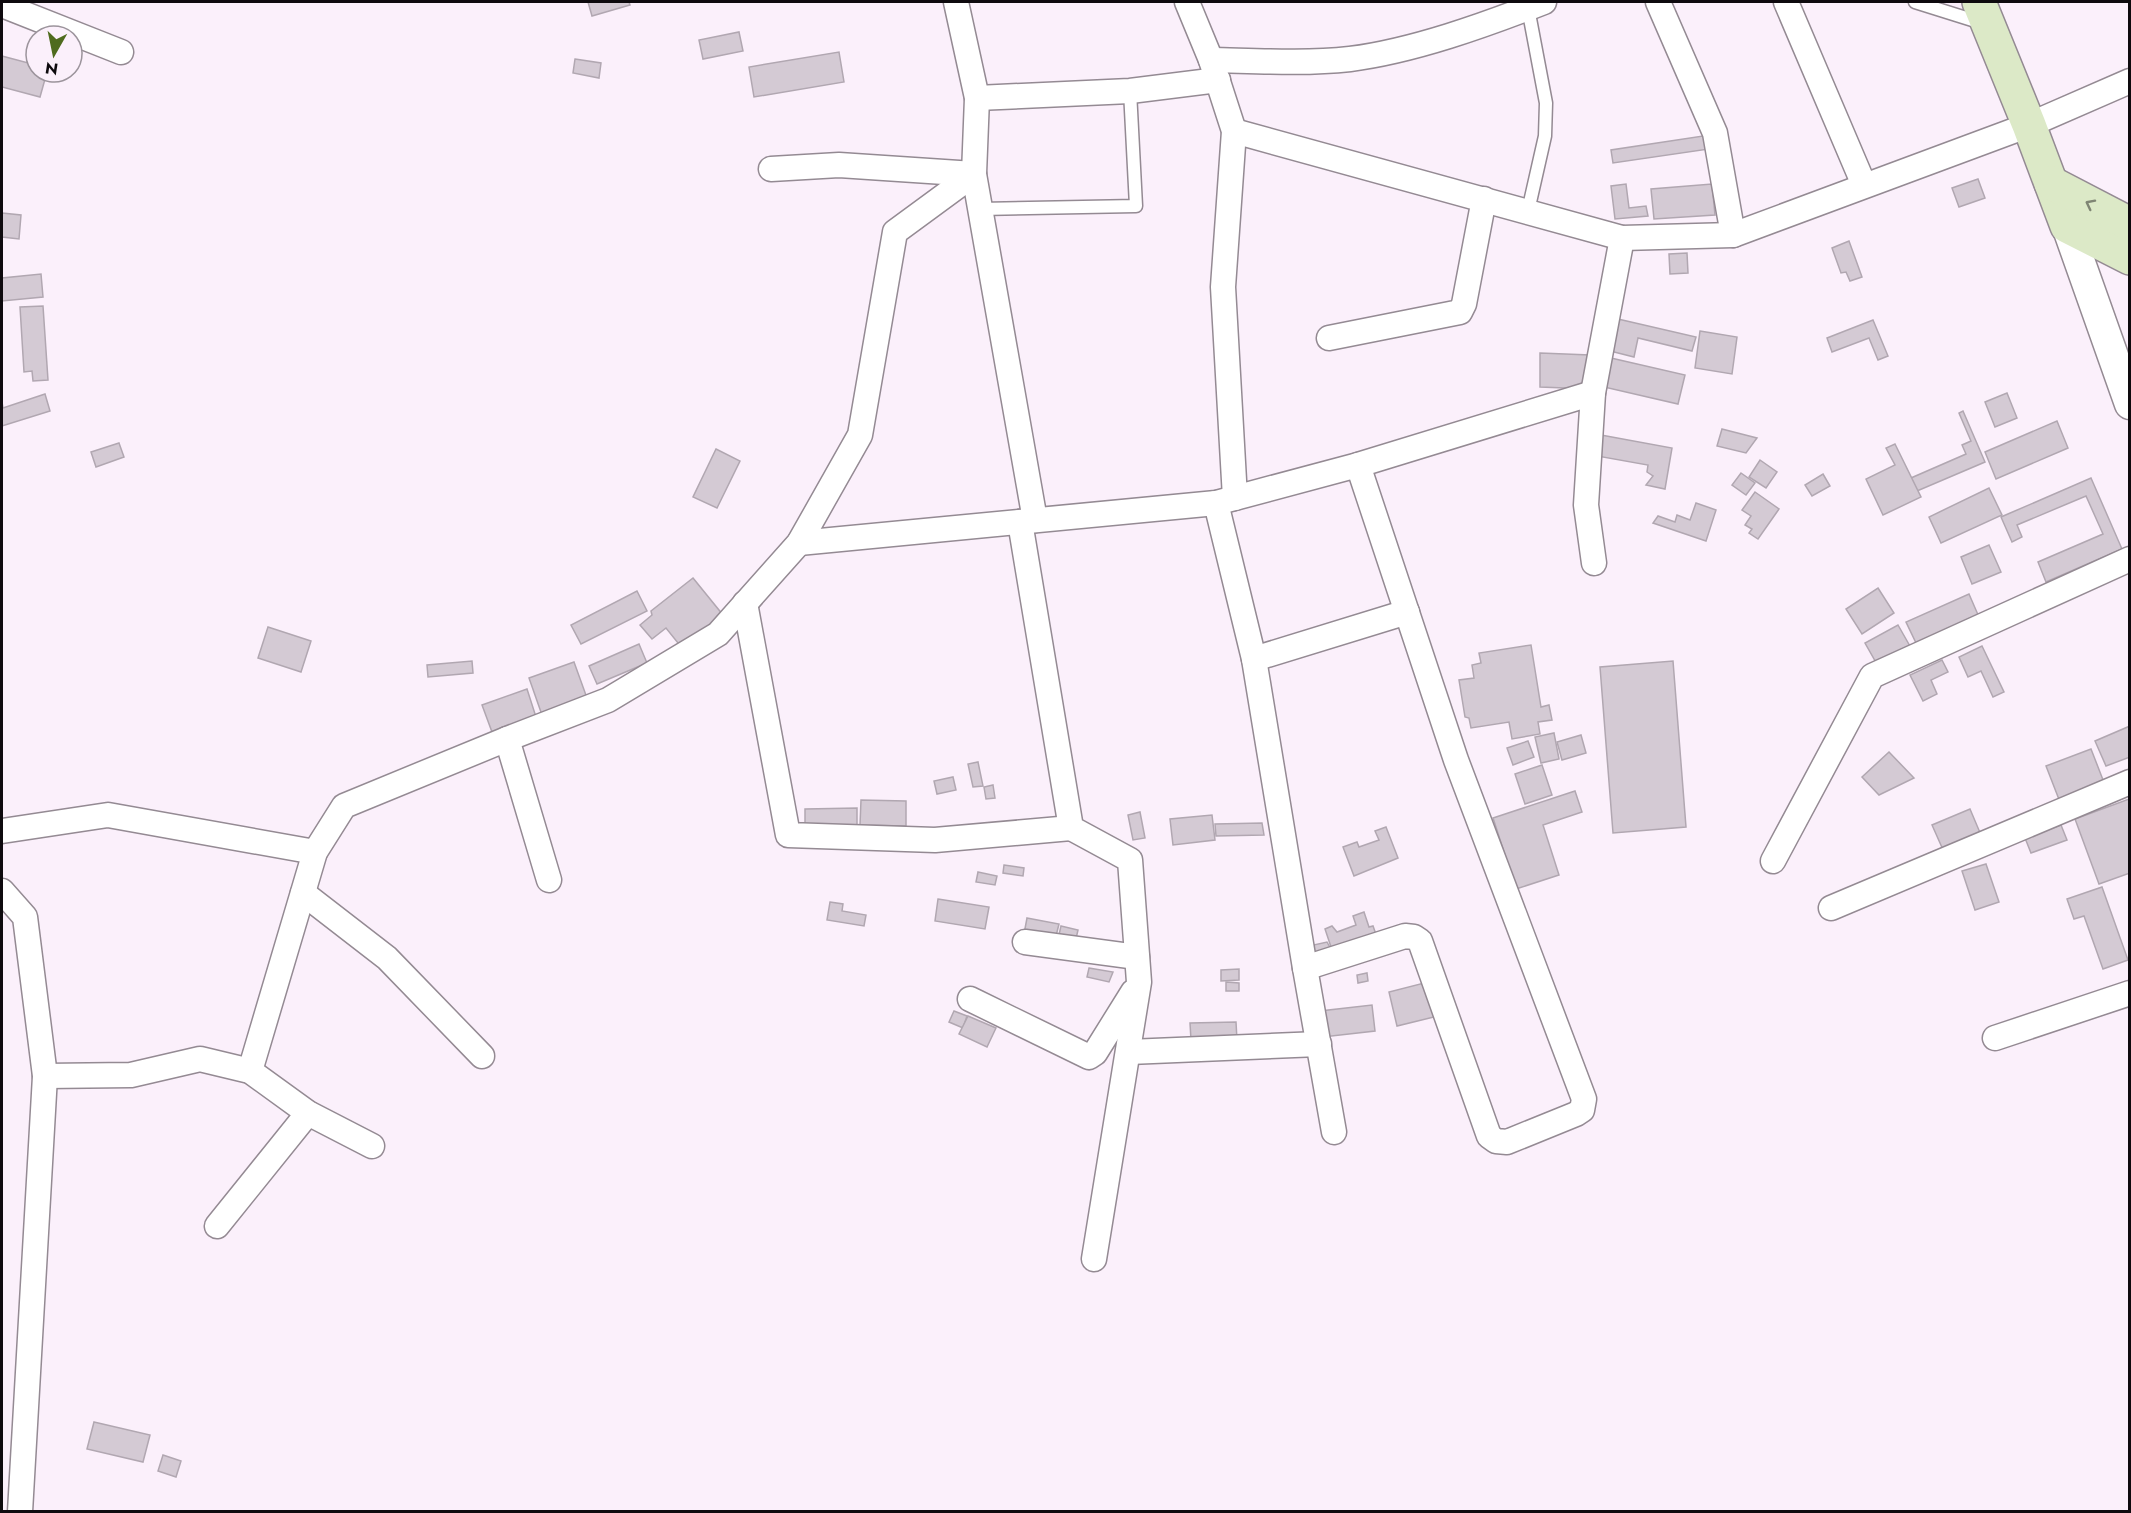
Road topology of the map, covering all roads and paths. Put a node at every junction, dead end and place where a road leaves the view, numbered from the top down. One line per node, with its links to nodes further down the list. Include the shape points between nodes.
1 (956, 2): 13 (street)
2 (1187, 2): 10 (street)
3 (1658, 2): 25 (street, via 1715,133)
4 (1786, 2): 19 (street)
5 (1915, 2): 8 (lane)
6 (2, 5): 9 (street)
7 (1536, 5): 10 (street, via 1410,47 1349,59 1286,61); 22 (lane, via 1546,104 1545,136)
8 (1984, 13): 14 (main road)
9 (121, 52)
10 (1214, 70): 12 (street); 15 (street)
11 (2130, 81): 14 (street)
12 (1130, 91): 13 (street); 21 (lane, via 1136,206)
13 (977, 98): 17 (street)
14 (2029, 124): 18 (main road); 19 (street)
15 (1234, 131): 20 (street); 32 (street, via 1223,287)
16 (771, 169): 17 (street, via 839,165)
17 (974, 174): 21 (street); 34 (street, via 895,232 860,435)
18 (2051, 183): 23 (main road, one-way to 18); 24 (main road)
19 (1864, 185): 25 (street)
20 (1484, 199): 22 (street); 28 (street, via 1460,312)
21 (980, 209): 33 (street)
22 (1528, 211): 26 (street)
23 (2130, 224)
24 (2067, 226): 27 (main road); 30 (street)
25 (1733, 235): 26 (street)
26 (1622, 238): 29 (street)
27 (2130, 258)
28 (1329, 338)
29 (1593, 393): 31 (street); 36 (street, via 1586,505)
30 (2130, 404)
31 (1358, 465): 32 (street); 38 (street)
32 (1225, 500): 33 (street); 39 (street)
33 (1028, 521): 34 (street); 42 (street)
34 (799, 543): 37 (street)
35 (2130, 559): 45 (street, via 1872,676)
36 (1594, 563)
37 (745, 603): 40 (street, via 718,634 608,700); 42 (street, via 789,835 935,840)
38 (1407, 612): 39 (street); 52 (street, via 1456,760 1584,1099 1582,1110 1507,1142 1489,1136 1420,941 1414,937 1405,936)
39 (1254, 659): 52 (street)
40 (507, 739): 44 (street, via 344,806); 46 (street)
41 (2130, 782): 49 (street)
42 (1071, 828): 51 (street, via 1130,860)
43 (2, 831): 44 (street, via 108,815)
44 (315, 852): 48 (street)
45 (1773, 861)
46 (549, 880)
47 (2, 891): 61 (street, via 25,917)
48 (303, 893): 59 (street, via 387,958); 60 (street)
49 (1831, 908)
50 (1025, 942): 51 (street)
51 (1137, 957): 53 (street)
52 (1305, 968): 57 (street)
53 (1139, 982): 55 (street, via 1089,1057); 58 (street)
54 (2130, 993): 56 (street)
55 (970, 999)
56 (1995, 1038)
57 (1319, 1044): 58 (street); 63 (street)
58 (1129, 1052): 66 (street)
59 (482, 1056)
60 (250, 1071): 61 (street, via 200,1059 131,1075); 62 (street)
61 (45, 1076): 67 (street)
62 (308, 1113): 64 (street); 65 (street)
63 (1334, 1132)
64 (372, 1146)
65 (218, 1226)
66 (1094, 1259)
67 (20, 1512)

